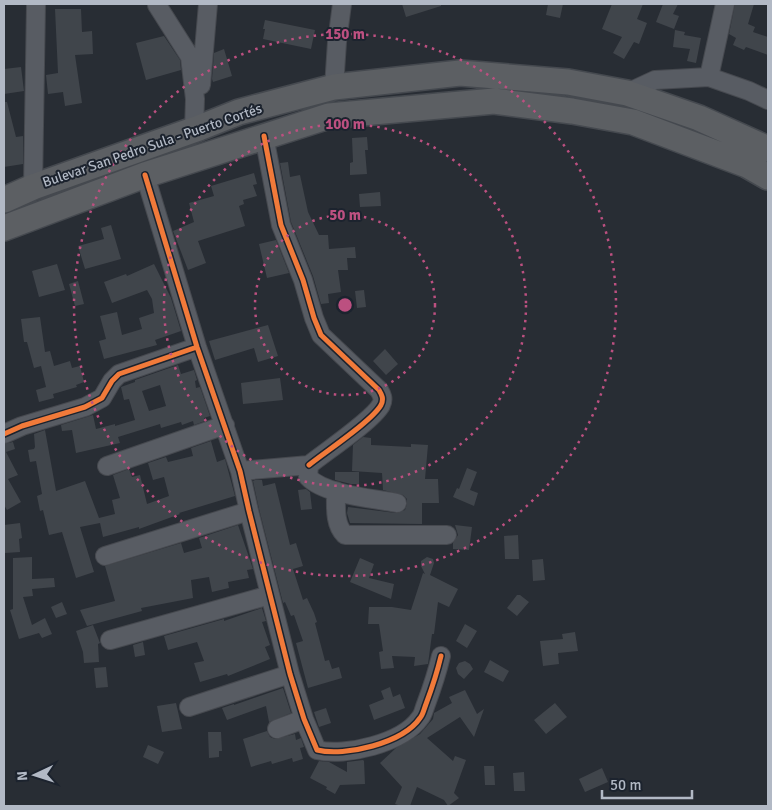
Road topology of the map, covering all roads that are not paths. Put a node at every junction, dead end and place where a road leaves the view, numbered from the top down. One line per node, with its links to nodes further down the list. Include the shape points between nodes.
1 (36, 4): 15 (street)
2 (208, 4): 10 (street)
3 (342, 4): 7 (street)
4 (725, 4): 6 (street)
5 (157, 5): 10 (street, via 190,58)
6 (708, 77): 8 (street, via 655,80); 9 (street)
7 (334, 87): 8 (highway, Bulevar San Pedro Sula - Puerto Cortés, via 460,73 568,82); 10 (highway, Bulevar San Pedro Sula - Puerto Cortés, via 239,112)
8 (627, 93): 12 (highway, Bulevar San Pedro Sula - Puerto Cortés, via 699,118)
9 (768, 100)
10 (197, 129): 15 (highway, Bulevar San Pedro Sula - Puerto Cortés)
11 (264, 136): 13 (highway, Bulevar San Pedro Sula - Puerto Cortés); 14 (highway, Bulevar San Pedro Sula - Puerto Cortés, via 329,116 494,101 633,122); 21 (street, via 281,225 321,335 383,397 382,404 369,418)
12 (768, 150)
13 (145, 175): 17 (highway, Bulevar San Pedro Sula - Puerto Cortés); 18 (street)
14 (768, 176)
15 (33, 187): 16 (highway, Bulevar San Pedro Sula - Puerto Cortés)
16 (4, 200)
17 (4, 228)
18 (197, 347): 19 (street); 20 (street, via 119,374 102,398 85,407)
19 (226, 425): 22 (street); 23 (street)
20 (4, 434)
21 (309, 465): 23 (street); 24 (street, via 308,476 315,484)
22 (106, 466)
23 (240, 471): 26 (street)
24 (336, 491): 25 (street); 27 (street, via 340,530 345,535)
25 (397, 503)
26 (248, 511): 28 (street); 29 (street)
27 (447, 535)
28 (105, 556)
29 (270, 595): 30 (street); 32 (street)
30 (110, 640)
31 (441, 656): 34 (street, via 421,718 407,732 370,747 326,752 317,750)
32 (290, 674): 33 (street); 34 (street)
33 (189, 707)
34 (304, 719): 35 (street)
35 (277, 729)

